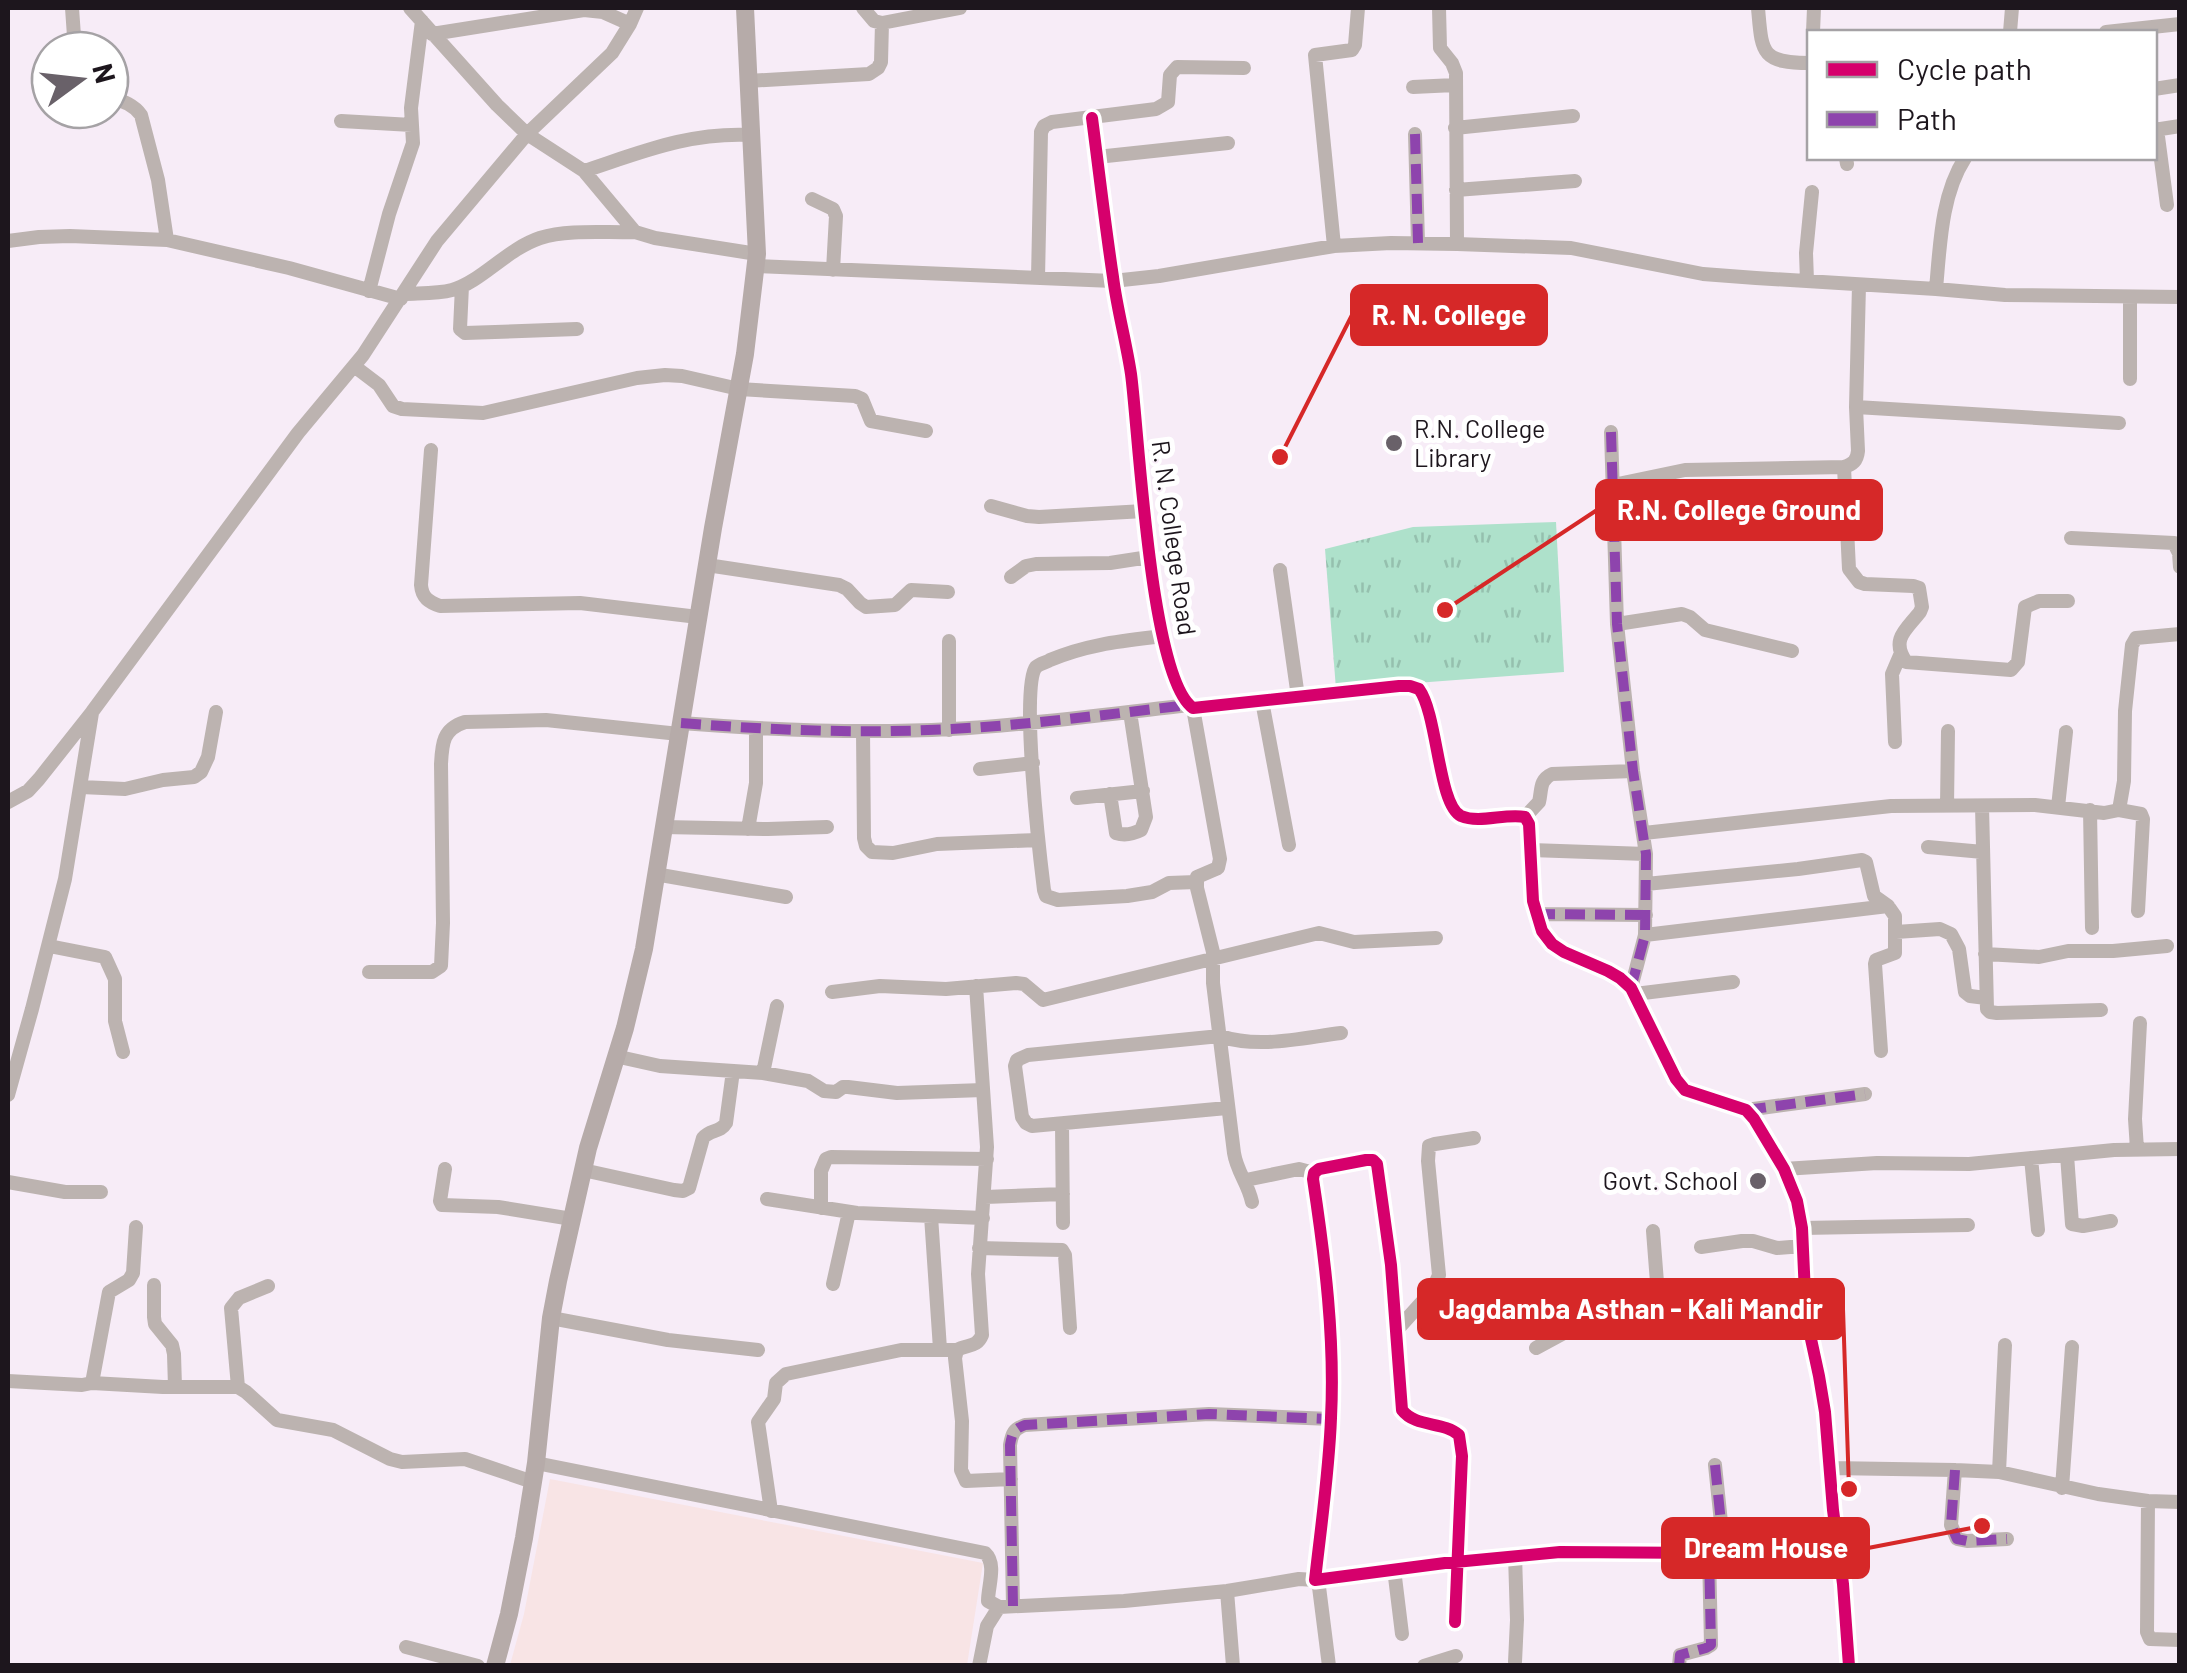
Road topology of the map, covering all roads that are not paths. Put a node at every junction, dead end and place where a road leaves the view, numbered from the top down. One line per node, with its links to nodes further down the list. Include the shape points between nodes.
1 (410, 8): 12 (street)
2 (637, 8): 10 (street)
3 (745, 8): 16 (main road)
4 (863, 8): 9 (street)
5 (960, 8): 9 (street)
6 (1358, 8): 43 (street, via 1352,50 1315,56)
7 (1439, 8): 17 (street, via 1440,48 1455,68)
8 (1758, 8): 14 (street, via 1769,56)
9 (882, 23): 16 (street, via 881,62 869,74)
10 (630, 24): 12 (street, via 584,10); 25 (street, via 601,66)
11 (2180, 24): 13 (street)
12 (427, 28): 23 (street); 25 (street)
13 (2124, 30)
14 (1807, 63)
15 (1244, 68): 21 (street, via 1178,67 1163,106)
16 (748, 80): 27 (main road)
17 (1455, 84): 18 (street); 24 (street)
18 (1414, 87)
19 (130, 105): 39 (street, via 140,115 158,180)
20 (1572, 116): 24 (street)
21 (1092, 118): 30 (street, R. N. College Road); 46 (street, via 1044,126)
22 (341, 121): 23 (street)
23 (412, 125): 52 (street, via 411,150)
24 (1455, 128): 34 (street)
25 (527, 134): 32 (street); 53 (street, via 437,241)
26 (1416, 134): 41 (street)
27 (751, 135): 32 (street, via 693,137); 44 (main road)
28 (2157, 136): 37 (street)
29 (1228, 143): 30 (street)
30 (1097, 156): 47 (street, R. N. College Road)
31 (1964, 160): 51 (street, via 1946,206)
32 (584, 171): 38 (street)
33 (1575, 181): 34 (street)
34 (1456, 190): 42 (street)
35 (1812, 192): 48 (street)
36 (812, 199): 45 (street, via 836,216)
37 (2167, 205)
38 (635, 232): 44 (street); 50 (street, via 542,238)
39 (167, 240): 40 (street, via 70,236); 52 (street)
40 (8, 242)
41 (1418, 243): 42 (street); 43 (street)
42 (1457, 244): 48 (street, via 1571,248 1703,274)
43 (1334, 246): 47 (street)
44 (757, 260): 45 (street); 59 (main road)
45 (833, 270): 46 (street)
46 (1038, 278): 47 (street)
47 (1113, 281): 68 (street, R. N. College Road)
48 (1807, 282): 49 (street)
49 (1859, 285): 51 (street); 60 (street)
50 (462, 286): 53 (street); 56 (street, via 459,322 465,333)
51 (1936, 289): 54 (street)
52 (370, 290): 53 (street)
53 (402, 297): 57 (street)
54 (2130, 297): 55 (street); 58 (street)
55 (2180, 297)
56 (577, 329)
57 (354, 366): 59 (street, via 393,406 414,410 483,413 651,375); 87 (street)
58 (2130, 379)
59 (739, 389): 62 (street, via 855,396 871,421); 71 (main road)
60 (1856, 406): 61 (street); 65 (street, via 1857,458)
61 (2118, 423)
62 (926, 431)
63 (1611, 432): 66 (street)
64 (431, 450): 77 (street, via 422,586 430,603 580,603)
65 (1844, 467): 66 (street, via 1685,470); 83 (street, via 1853,576 1921,592 1922,608 1903,631)
66 (1612, 485): 78 (street)
67 (991, 506): 68 (street, via 1027,516)
68 (1144, 511): 70 (street, R. N. College Road)
69 (2071, 538): 72 (street, via 2174,543)
70 (1149, 557): 74 (street, via 1036,564); 80 (street, R. N. College Road)
71 (707, 565): 75 (street, via 839,585 866,607 895,605 912,590); 77 (main road)
72 (2180, 566)
73 (1280, 570): 84 (street)
74 (1011, 578)
75 (948, 592)
76 (2068, 601): 83 (street, via 2025,607 2018,662 2011,670 1906,662)
77 (698, 617): 91 (main road)
78 (1618, 624): 82 (street, via 1682,614 1706,630); 100 (street)
79 (2180, 634): 110 (street, via 2144,636 2132,645)
80 (1163, 636): 86 (street, R. N. College Road, via 1178,688); 90 (street, via 1092,644 1036,667)
81 (950, 641): 93 (street)
82 (1792, 651)
83 (1901, 653): 97 (street, via 1892,681)
84 (1298, 698): 85 (street); 111 (street, via 1419,689 1456,814)
85 (1262, 701): 86 (street); 117 (street)
86 (1191, 706): 89 (street); 123 (street, R. N. College Road, via 1220,858 1218,868)
87 (92, 712): 101 (street); 105 (street, via 28,791)
88 (216, 712): 101 (street, via 208,757 194,777 125,789)
89 (1130, 712): 90 (street); 102 (street)
90 (1030, 724): 93 (street); 98 (street)
91 (680, 729): 92 (street); 112 (main road); 138 (street, via 546,720 454,726 443,739 440,764 442,966 432,972)
92 (756, 729): 94 (street); 114 (street)
93 (948, 730): 94 (street)
94 (863, 731): 116 (street, via 864,838 872,852)
95 (1948, 731): 106 (street)
96 (2066, 732): 108 (street)
97 (1896, 742)
98 (1033, 763): 99 (street); 116 (street)
99 (980, 769)
100 (1633, 770): 111 (street, via 1552,774); 115 (street)
101 (81, 787): 134 (street)
102 (1142, 791): 103 (street); 103 (street, via 1145,824 1134,834 1116,832)
103 (1110, 794): 104 (street)
104 (1078, 798)
105 (8, 802)
106 (1947, 806): 107 (street); 115 (street, via 1874,807)
107 (1982, 806): 108 (street); 120 (street)
108 (2058, 807): 109 (street)
109 (2090, 810): 110 (street); 130 (street)
110 (2119, 810): 127 (street, via 2136,811 2144,820)
111 (1525, 817): 119 (street)
112 (663, 827): 114 (street); 122 (main road)
113 (828, 827): 114 (street)
114 (748, 829)
115 (1644, 832): 121 (street)
116 (1038, 840): 123 (street, via 1044,890 1052,900 1126,896)
117 (1290, 845)
118 (1928, 846): 120 (street)
119 (1531, 850): 121 (street); 128 (street)
120 (1983, 852): 136 (street)
121 (1646, 854): 124 (street)
122 (654, 874): 125 (street); 151 (main road, via 644,949)
123 (1196, 882): 137 (street)
124 (1646, 884): 126 (street, via 1862,860 1874,896); 129 (street)
125 (786, 896)
126 (1888, 906): 131 (street); 132 (street)
127 (2138, 911)
128 (1536, 914): 129 (street); 141 (street, via 1552,944)
129 (1646, 915): 132 (street)
130 (2092, 928)
131 (1896, 932): 143 (street, via 1951,934 1965,992); 149 (street, via 1896,954 1875,964)
132 (1645, 935): 141 (street)
133 (1436, 938): 137 (street, via 1345,942 1318,934)
134 (49, 946): 150 (street, via 104,956 115,979); 156 (street)
135 (2168, 946): 136 (street, via 2039,958)
136 (1985, 954): 143 (street)
137 (1214, 960): 140 (street, via 1043,1000 1024,984); 148 (street)
138 (370, 972)
139 (1733, 982): 141 (street)
140 (976, 986): 142 (street); 154 (street)
141 (1633, 991): 158 (street, via 1685,1090)
142 (832, 992)
143 (1986, 998): 145 (street, via 1990,1012)
144 (777, 1006): 153 (street)
145 (2100, 1010)
146 (2140, 1022): 161 (street)
147 (1342, 1033): 148 (street, via 1255,1044)
148 (1220, 1036): 157 (street); 159 (street, via 1022,1057 1015,1066 1026,1122)
149 (1881, 1051)
150 (123, 1052)
151 (615, 1056): 152 (street); 168 (main road)
152 (733, 1071): 153 (street); 168 (street, via 726,1123 706,1134 689,1188)
153 (763, 1073): 154 (street, via 836,1092)
154 (983, 1090): 165 (street)
155 (1865, 1094): 158 (street)
156 (8, 1095)
157 (1227, 1108): 159 (street); 170 (street, via 1236,1165)
158 (1746, 1110): 166 (street)
159 (1062, 1124): 173 (street)
160 (1474, 1138): 199 (street, via 1429,1146 1440,1275)
161 (2137, 1148): 162 (street); 163 (street)
162 (2180, 1148)
163 (2067, 1155): 164 (street); 182 (street, via 2072,1224)
164 (2030, 1158): 166 (street); 187 (street)
165 (987, 1159): 174 (street); 177 (street, via 831,1157 821,1170)
166 (1784, 1169): 186 (street)
167 (445, 1170): 180 (street, via 442,1205)
168 (583, 1170): 180 (main road)
169 (1314, 1173): 170 (street); 199 (street, via 1366,1160 1376,1164); 210 (street)
170 (1246, 1180): 176 (street)
171 (8, 1182): 172 (street)
172 (100, 1192)
173 (1063, 1194): 174 (street); 183 (street)
174 (985, 1196): 181 (street)
175 (767, 1199): 177 (street)
176 (1252, 1202)
177 (821, 1208): 178 (street)
178 (849, 1212): 179 (street); 192 (street)
179 (931, 1216): 181 (street); 204 (street)
180 (572, 1218): 196 (main road)
181 (983, 1218): 191 (street)
182 (2111, 1221)
183 (1063, 1222)
184 (1968, 1225): 186 (street)
185 (136, 1227): 207 (street, via 133,1272 108,1292)
186 (1802, 1228): 189 (street)
187 (2038, 1230)
188 (1653, 1231): 197 (street)
189 (1803, 1246): 190 (street); 195 (street)
190 (1701, 1247)
191 (979, 1248): 198 (street, via 1062,1250); 205 (street, via 982,1335)
192 (833, 1284)
193 (154, 1286): 208 (street, via 155,1324 172,1345)
194 (268, 1286): 209 (street, via 231,1308)
195 (1806, 1316): 197 (street); 212 (street)
196 (551, 1318): 203 (street); 214 (main road)
197 (1660, 1321): 202 (street, via 1590,1323)
198 (1070, 1328)
199 (1396, 1331): 225 (street, via 1402,1410 1408,1418 1452,1430 1462,1446)
200 (2005, 1345): 215 (street)
201 (2072, 1347): 217 (street)
202 (1536, 1348)
203 (758, 1350)
204 (940, 1350): 205 (street); 220 (street, via 890,1352 779,1379 758,1422)
205 (957, 1350): 216 (street, via 962,1476 972,1482)
206 (8, 1382): 207 (street)
207 (92, 1383): 208 (street)
208 (175, 1387): 209 (street)
209 (238, 1387): 214 (street, via 277,1420 333,1430 390,1459 465,1459)
210 (1331, 1419): 216 (street, via 1209,1414 1025,1425 1012,1434); 227 (street)
211 (1715, 1465): 223 (street)
212 (1830, 1468): 213 (street); 221 (street)
213 (1955, 1470): 215 (street); 222 (street, via 1951,1526 1957,1539)
214 (535, 1472): 220 (street); 237 (main road)
215 (1998, 1472): 217 (street)
216 (1011, 1479): 229 (street)
217 (2062, 1488): 218 (street)
218 (2148, 1501): 219 (street); 232 (street, via 2148,1632 2150,1639)
219 (2180, 1502)
220 (771, 1511): 229 (street, via 985,1553 991,1564 988,1601)
221 (1836, 1531): 223 (street); 243 (street)
222 (2008, 1539)
223 (1716, 1552): 224 (street); 242 (street, via 1711,1644 1680,1654)
224 (1515, 1555): 225 (street); 235 (street)
225 (1456, 1562): 226 (street); 230 (street)
226 (1394, 1569): 227 (street); 231 (street)
227 (1315, 1580): 228 (street); 240 (street)
228 (1227, 1591): 229 (street); 239 (street)
229 (1006, 1606): 238 (street, via 987,1626)
230 (1455, 1622)
231 (1402, 1634)
232 (2180, 1640)
233 (406, 1647): 236 (street)
234 (1456, 1656): 241 (street)
235 (1515, 1662)
236 (478, 1666)
237 (495, 1666)
238 (979, 1666)
239 (1233, 1666)
240 (1329, 1666)
241 (1424, 1666)
242 (1680, 1666)
243 (1849, 1666)

